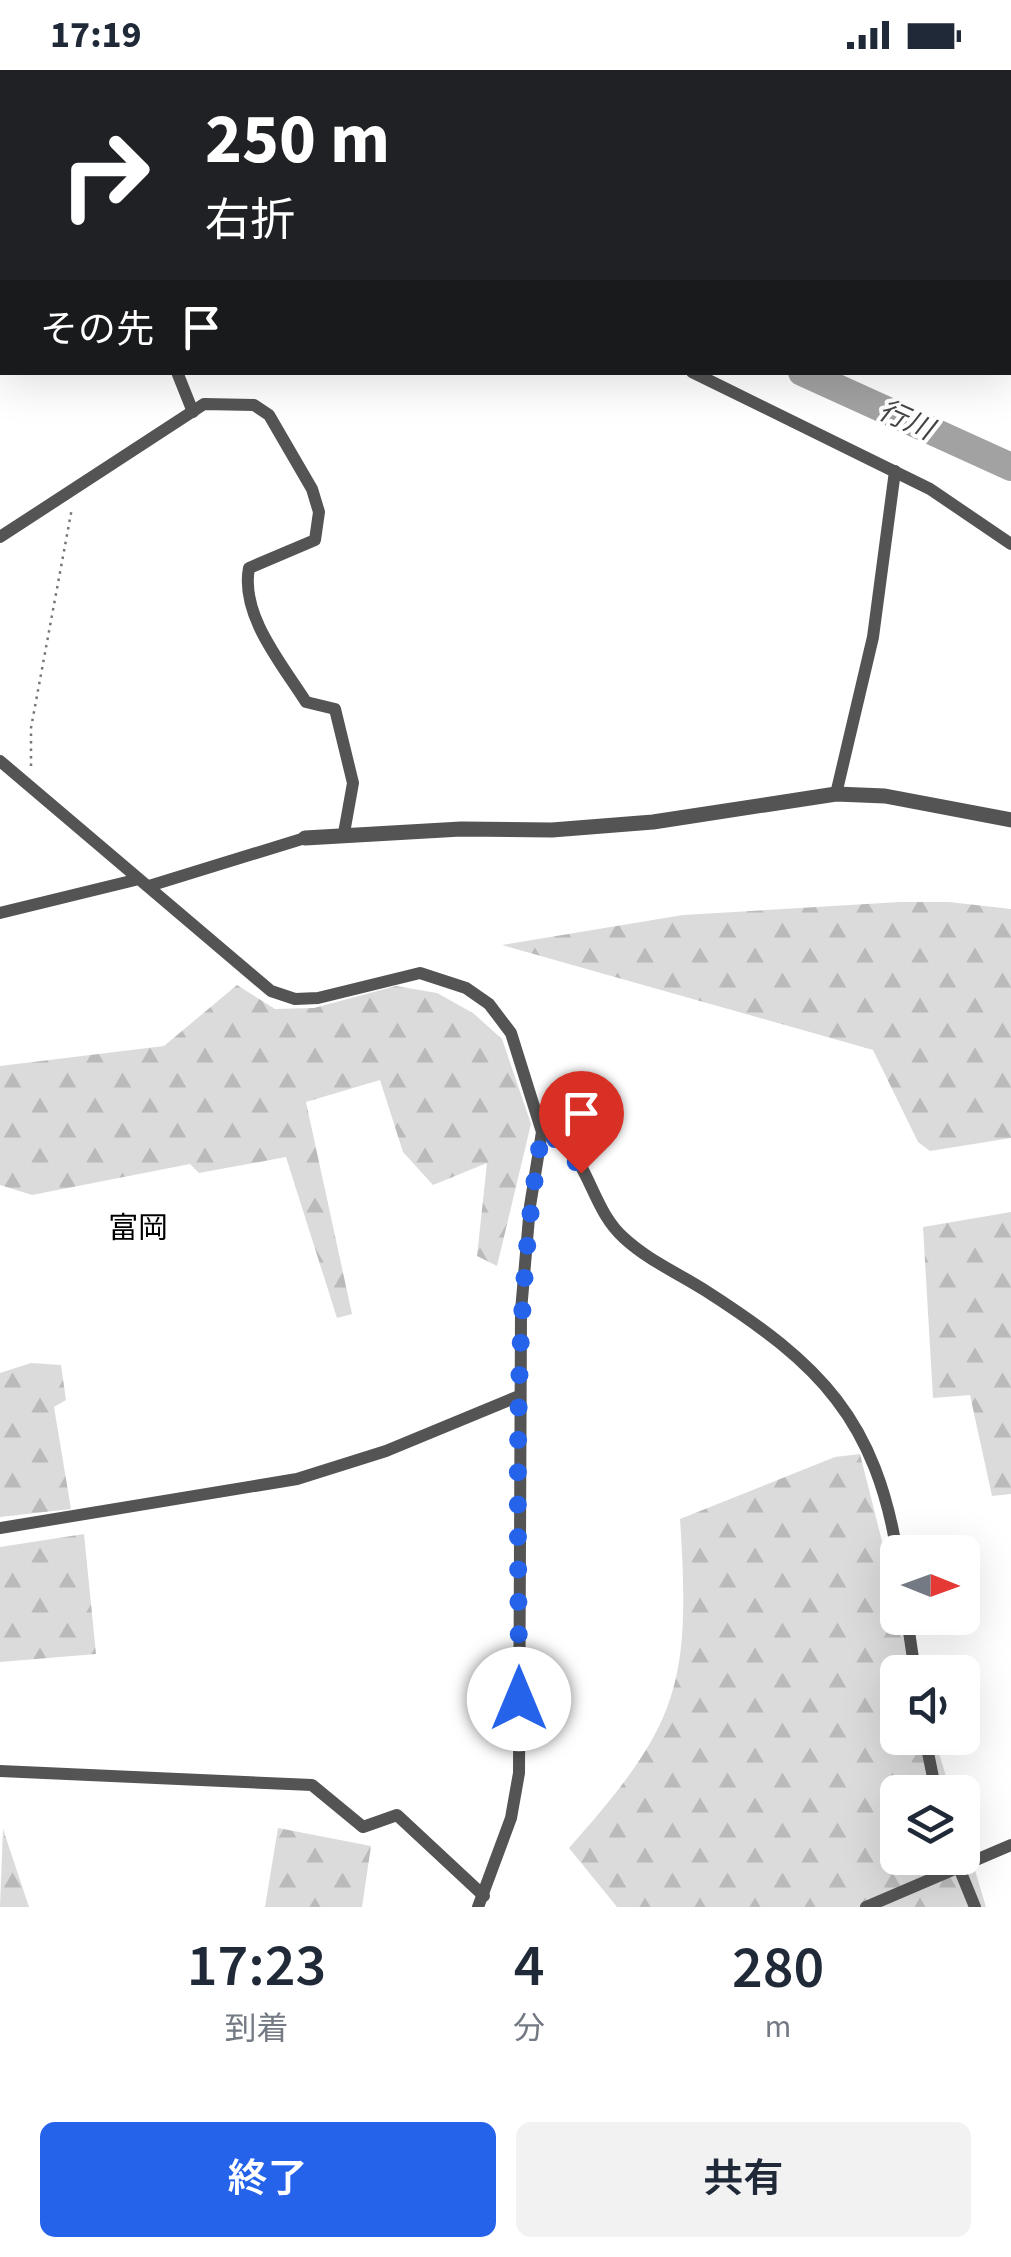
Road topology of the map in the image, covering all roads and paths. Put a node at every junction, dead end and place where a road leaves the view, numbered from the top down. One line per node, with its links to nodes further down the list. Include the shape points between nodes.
1 (178, 375): 3 (street)
2 (698, 375): 4 (street)
3 (193, 412): 5 (street); 12 (street, via 204,404 254,405 283,434 312,489 319,512 315,540 249,568 247,592 306,702 335,709 352,783)
4 (894, 472): 7 (street); 10 (street, via 873,637)
5 (76, 487): 6 (street); 9 (path, via 31,728)
6 (0, 537)
7 (1011, 544)
8 (0, 761): 9 (street)
9 (29, 787): 14 (street)
10 (836, 794): 11 (street, via 885,796); 12 (street, via 653,822)
11 (1011, 820)
12 (344, 833): 13 (street)
13 (305, 838): 15 (street)
14 (135, 880): 15 (street); 16 (street)
15 (149, 886): 17 (street, via 238,968 282,995 318,998 420,973 466,988 511,1033)
16 (0, 914)
17 (542, 1132): 18 (street, via 530,1206); 20 (street, via 568,1146 618,1233 766,1330 836,1393 876,1475)
18 (520, 1396): 19 (street, via 386,1451 296,1479); 26 (street, via 519,1773)
19 (0, 1528)
20 (892, 1535)
21 (0, 1770): 26 (street, via 312,1785 363,1827 396,1816)
22 (1011, 1845): 23 (street)
23 (980, 1855)
24 (930, 1875): 27 (street)
25 (961, 1875): 28 (street)
26 (481, 1901)
27 (866, 1907)
28 (975, 1907)

